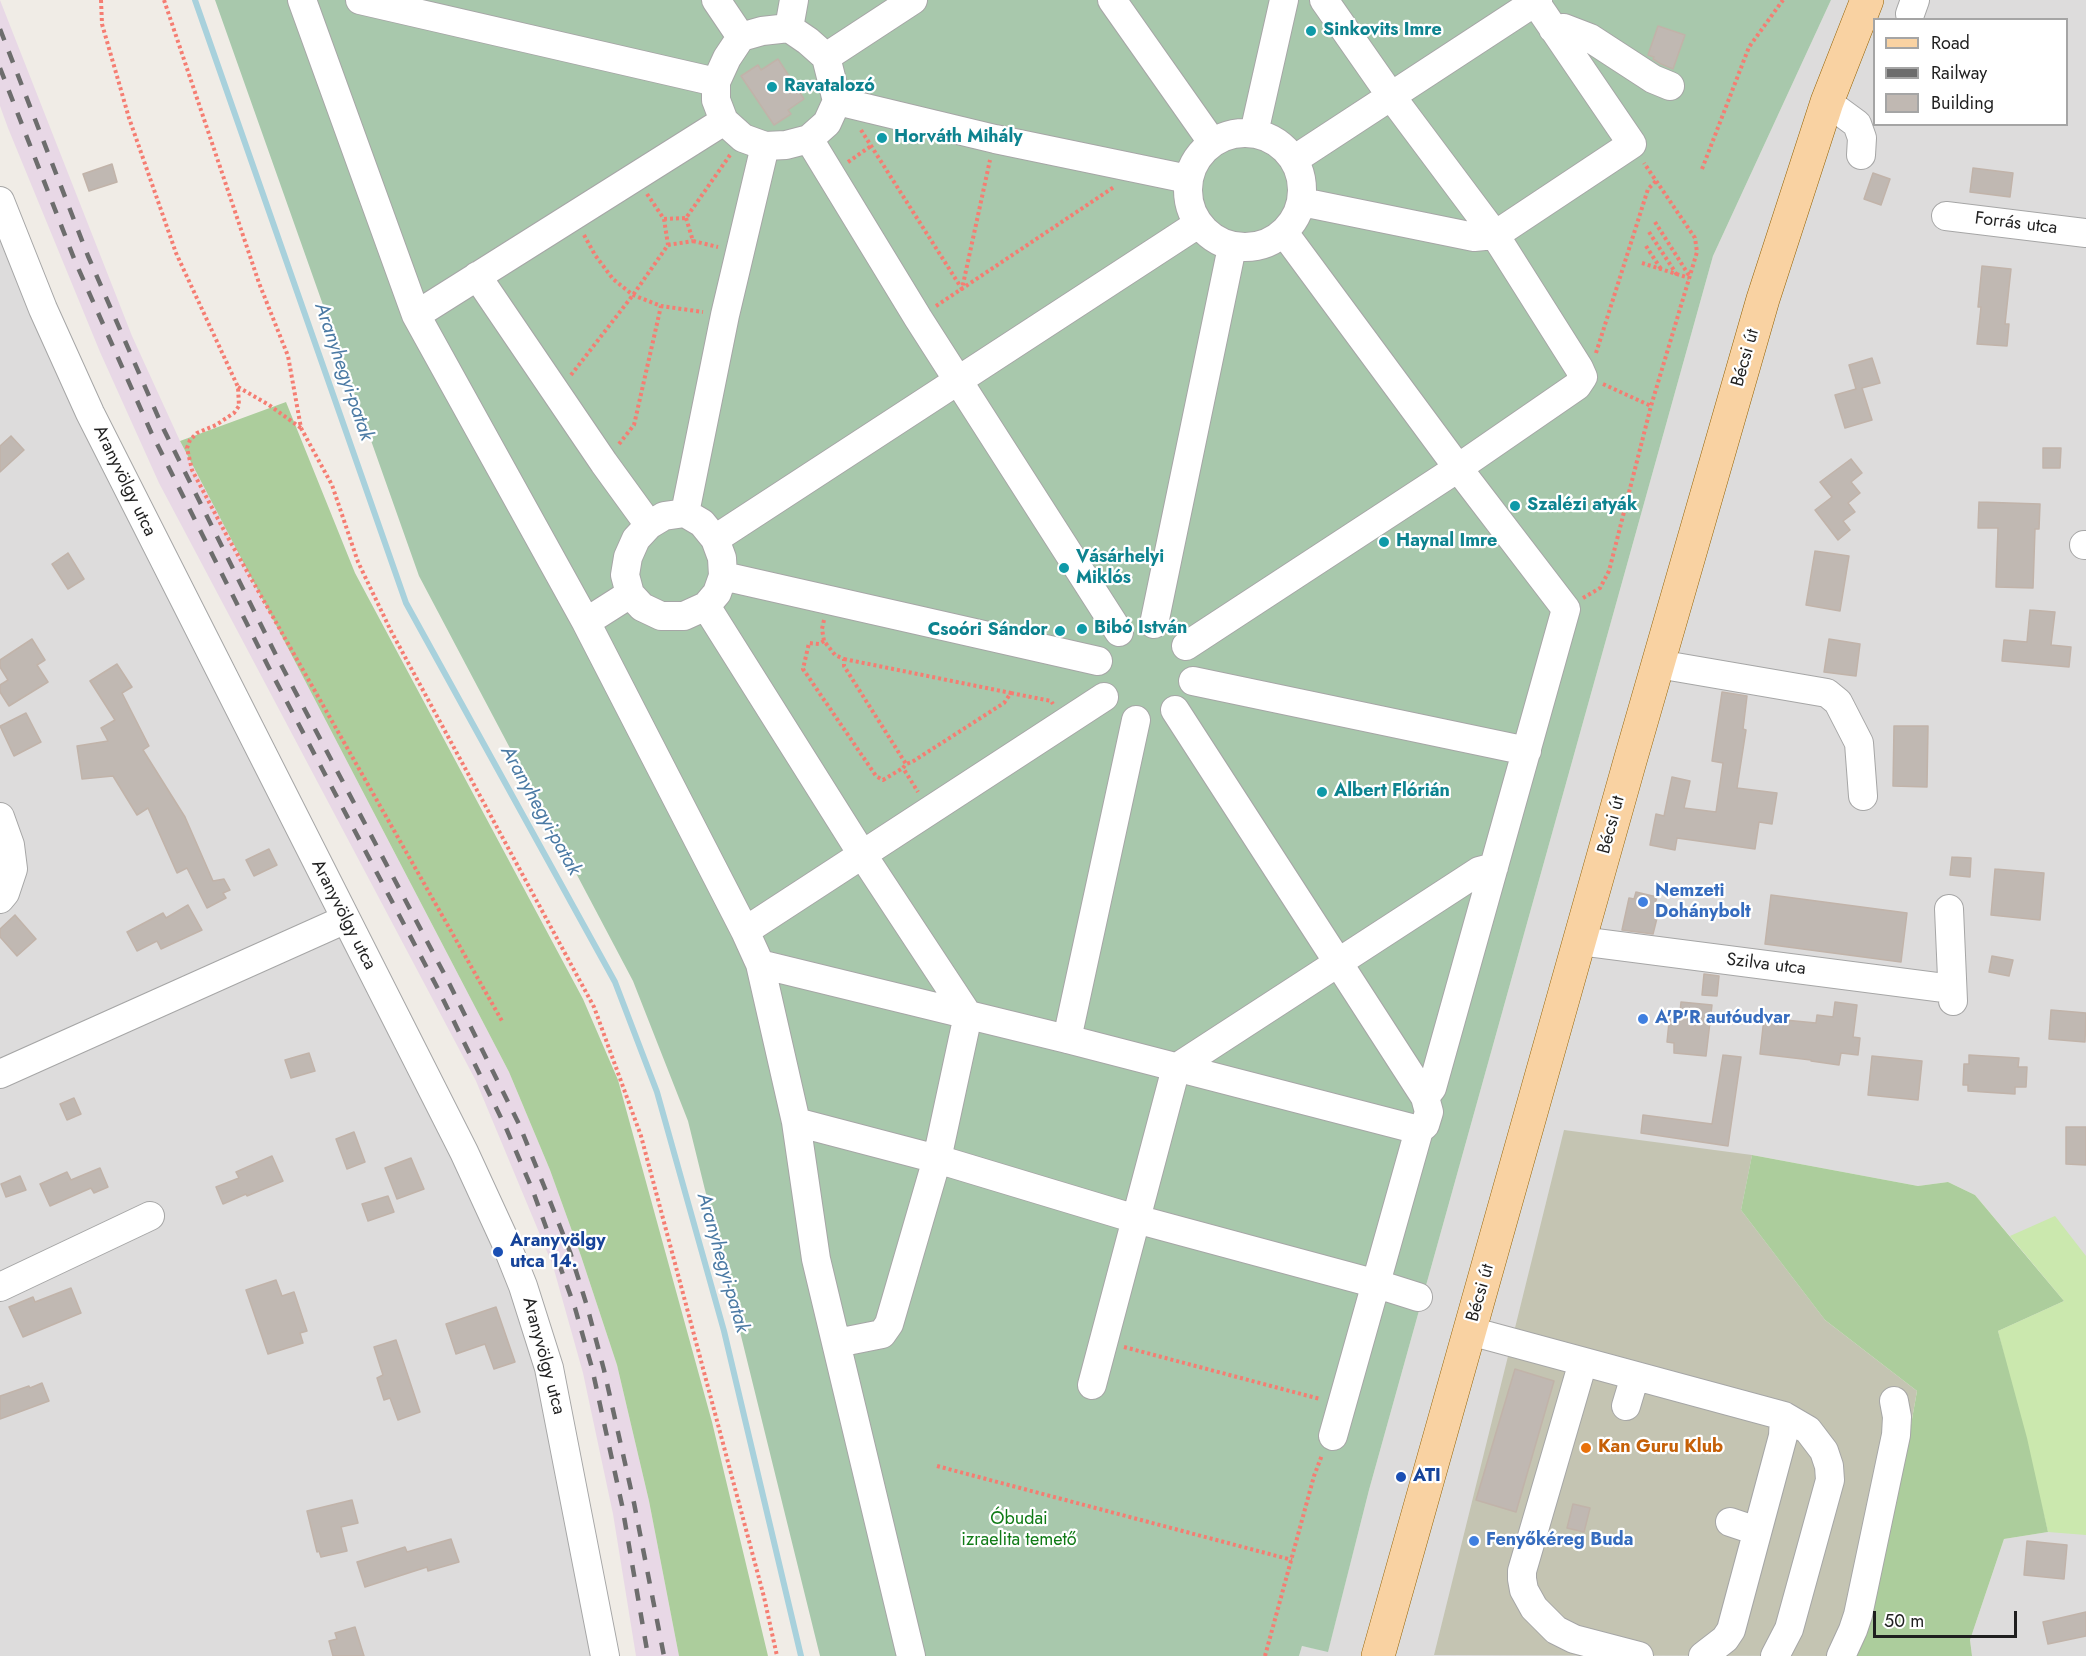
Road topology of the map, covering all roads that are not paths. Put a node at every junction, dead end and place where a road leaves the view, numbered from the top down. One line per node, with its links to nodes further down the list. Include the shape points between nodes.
1 (302, 0): 37 (street)
2 (360, 0): 11 (street)
3 (716, 0): 14 (street)
4 (794, 0): 12 (street)
5 (913, 0): 15 (street)
6 (1112, 0): 24 (street)
7 (1284, 0): 21 (street)
8 (1324, 0): 18 (street)
9 (1867, 0): 19 (main road, Bécsi út)
10 (1536, 1): 13 (street); 18 (street)
11 (440, 9): 16 (street)
12 (789, 28): 14 (street); 15 (street)
13 (1553, 29): 17 (street, via 1564,28 1590,38 1653,80); 34 (street, via 1632,144)
14 (741, 37): 16 (street)
15 (826, 57): 20 (street)
16 (716, 82): 22 (street, via 716,100)
17 (1670, 86)
18 (1391, 96): 26 (street); 34 (street)
19 (1827, 102): 25 (street, via 1857,124 1862,138); 51 (main road, Bécsi út, via 1763,299)
20 (847, 104): 23 (street); 27 (street)
21 (1254, 133): 24 (street, via 1233,134); 26 (street, via 1280,143)
22 (744, 135): 23 (street, via 786,145); 36 (street, via 636,175); 40 (street, via 739,252)
23 (809, 139): 38 (street)
24 (1212, 142): 27 (street, via 1196,159)
25 (1861, 155)
26 (1294, 159): 29 (street, via 1303,182)
27 (1188, 179): 31 (street, via 1188,201)
28 (0, 201): 63 (street, Aranyvölgy utca, via 90,413)
29 (1302, 202): 33 (street); 34 (street, via 1474,237)
30 (1946, 216): 32 (street, Forrás utca)
31 (1198, 224): 35 (street, via 1213,238); 38 (street)
32 (2086, 233)
33 (1284, 234): 35 (street, via 1259,247); 39 (street)
34 (1495, 235): 39 (street, via 1583,377 1577,386)
35 (1232, 247): 47 (street)
36 (477, 276): 37 (street); 41 (street)
37 (416, 315): 46 (street)
38 (958, 380): 42 (street); 48 (street)
39 (1458, 468): 49 (street); 56 (street, via 1566,609)
40 (685, 513): 41 (street, via 664,516); 42 (street, via 702,523)
41 (649, 525): 44 (street, via 636,539 628,557 625,575)
42 (715, 539): 43 (street)
43 (723, 576): 45 (street, via 717,593); 50 (street)
44 (630, 594): 45 (street, via 642,607 660,616 684,616); 46 (street)
45 (706, 606): 59 (street)
46 (586, 622): 64 (street)
47 (1154, 624): 48 (street); 49 (street)
48 (1119, 632): 50 (street)
49 (1186, 646): 52 (street)
50 (1098, 661): 53 (street)
51 (1658, 663): 57 (street, via 1827,693 1838,702 1859,743); 65 (main road, Bécsi út)
52 (1193, 681): 54 (street); 56 (street)
53 (1104, 697): 55 (street); 59 (street)
54 (1175, 710): 55 (street); 66 (street)
55 (1136, 720): 69 (street)
56 (1527, 751): 60 (street)
57 (1863, 796)
58 (0, 817): 61 (street, via 13,869)
59 (862, 854): 64 (street); 68 (street)
60 (1494, 867): 66 (street, via 1479,872); 72 (street, via 1432,1088)
61 (5, 890)
62 (1949, 909): 65 (street, Szilva utca, via 1952,995)
63 (346, 919): 71 (street); 92 (street, Aranyvölgy utca, via 474,1172 523,1286 557,1402)
64 (745, 931): 67 (street)
65 (1580, 942): 81 (main road, Bécsi út)
66 (1339, 963): 70 (street); 72 (street)
67 (760, 964): 68 (street); 73 (street)
68 (968, 1015): 69 (street); 75 (street)
69 (1067, 1039): 70 (street)
70 (1176, 1068): 74 (street); 77 (street)
71 (0, 1074)
72 (1425, 1097): 74 (street, via 1429,1112)
73 (796, 1122): 75 (street); 82 (street, via 816,1259)
74 (1419, 1130): 78 (street)
75 (937, 1159): 77 (street); 82 (street, via 889,1324 882,1334)
76 (150, 1216): 79 (street)
77 (1136, 1219): 78 (street); 85 (street)
78 (1377, 1284): 80 (street); 89 (street)
79 (0, 1287)
80 (1418, 1297)
81 (1470, 1330): 83 (street); 94 (main road, Bécsi út)
82 (837, 1343): 93 (street)
83 (1583, 1362): 84 (street); 95 (street, via 1556,1479 1522,1579 1527,1598 1542,1618 1565,1635)
84 (1635, 1376): 87 (street); 88 (street)
85 (1092, 1385)
86 (1894, 1401): 98 (street, via 1896,1435 1858,1616)
87 (1626, 1406)
88 (1784, 1416): 91 (street, via 1783,1436); 97 (street, via 1803,1426 1818,1441 1829,1466 1830,1480 1789,1629)
89 (1332, 1436)
90 (1730, 1522): 91 (street)
91 (1757, 1531): 96 (street, via 1731,1630)
92 (605, 1656)
93 (911, 1656)
94 (1378, 1656)
95 (1639, 1656)
96 (1703, 1656)
97 (1775, 1656)
98 (1841, 1656)

